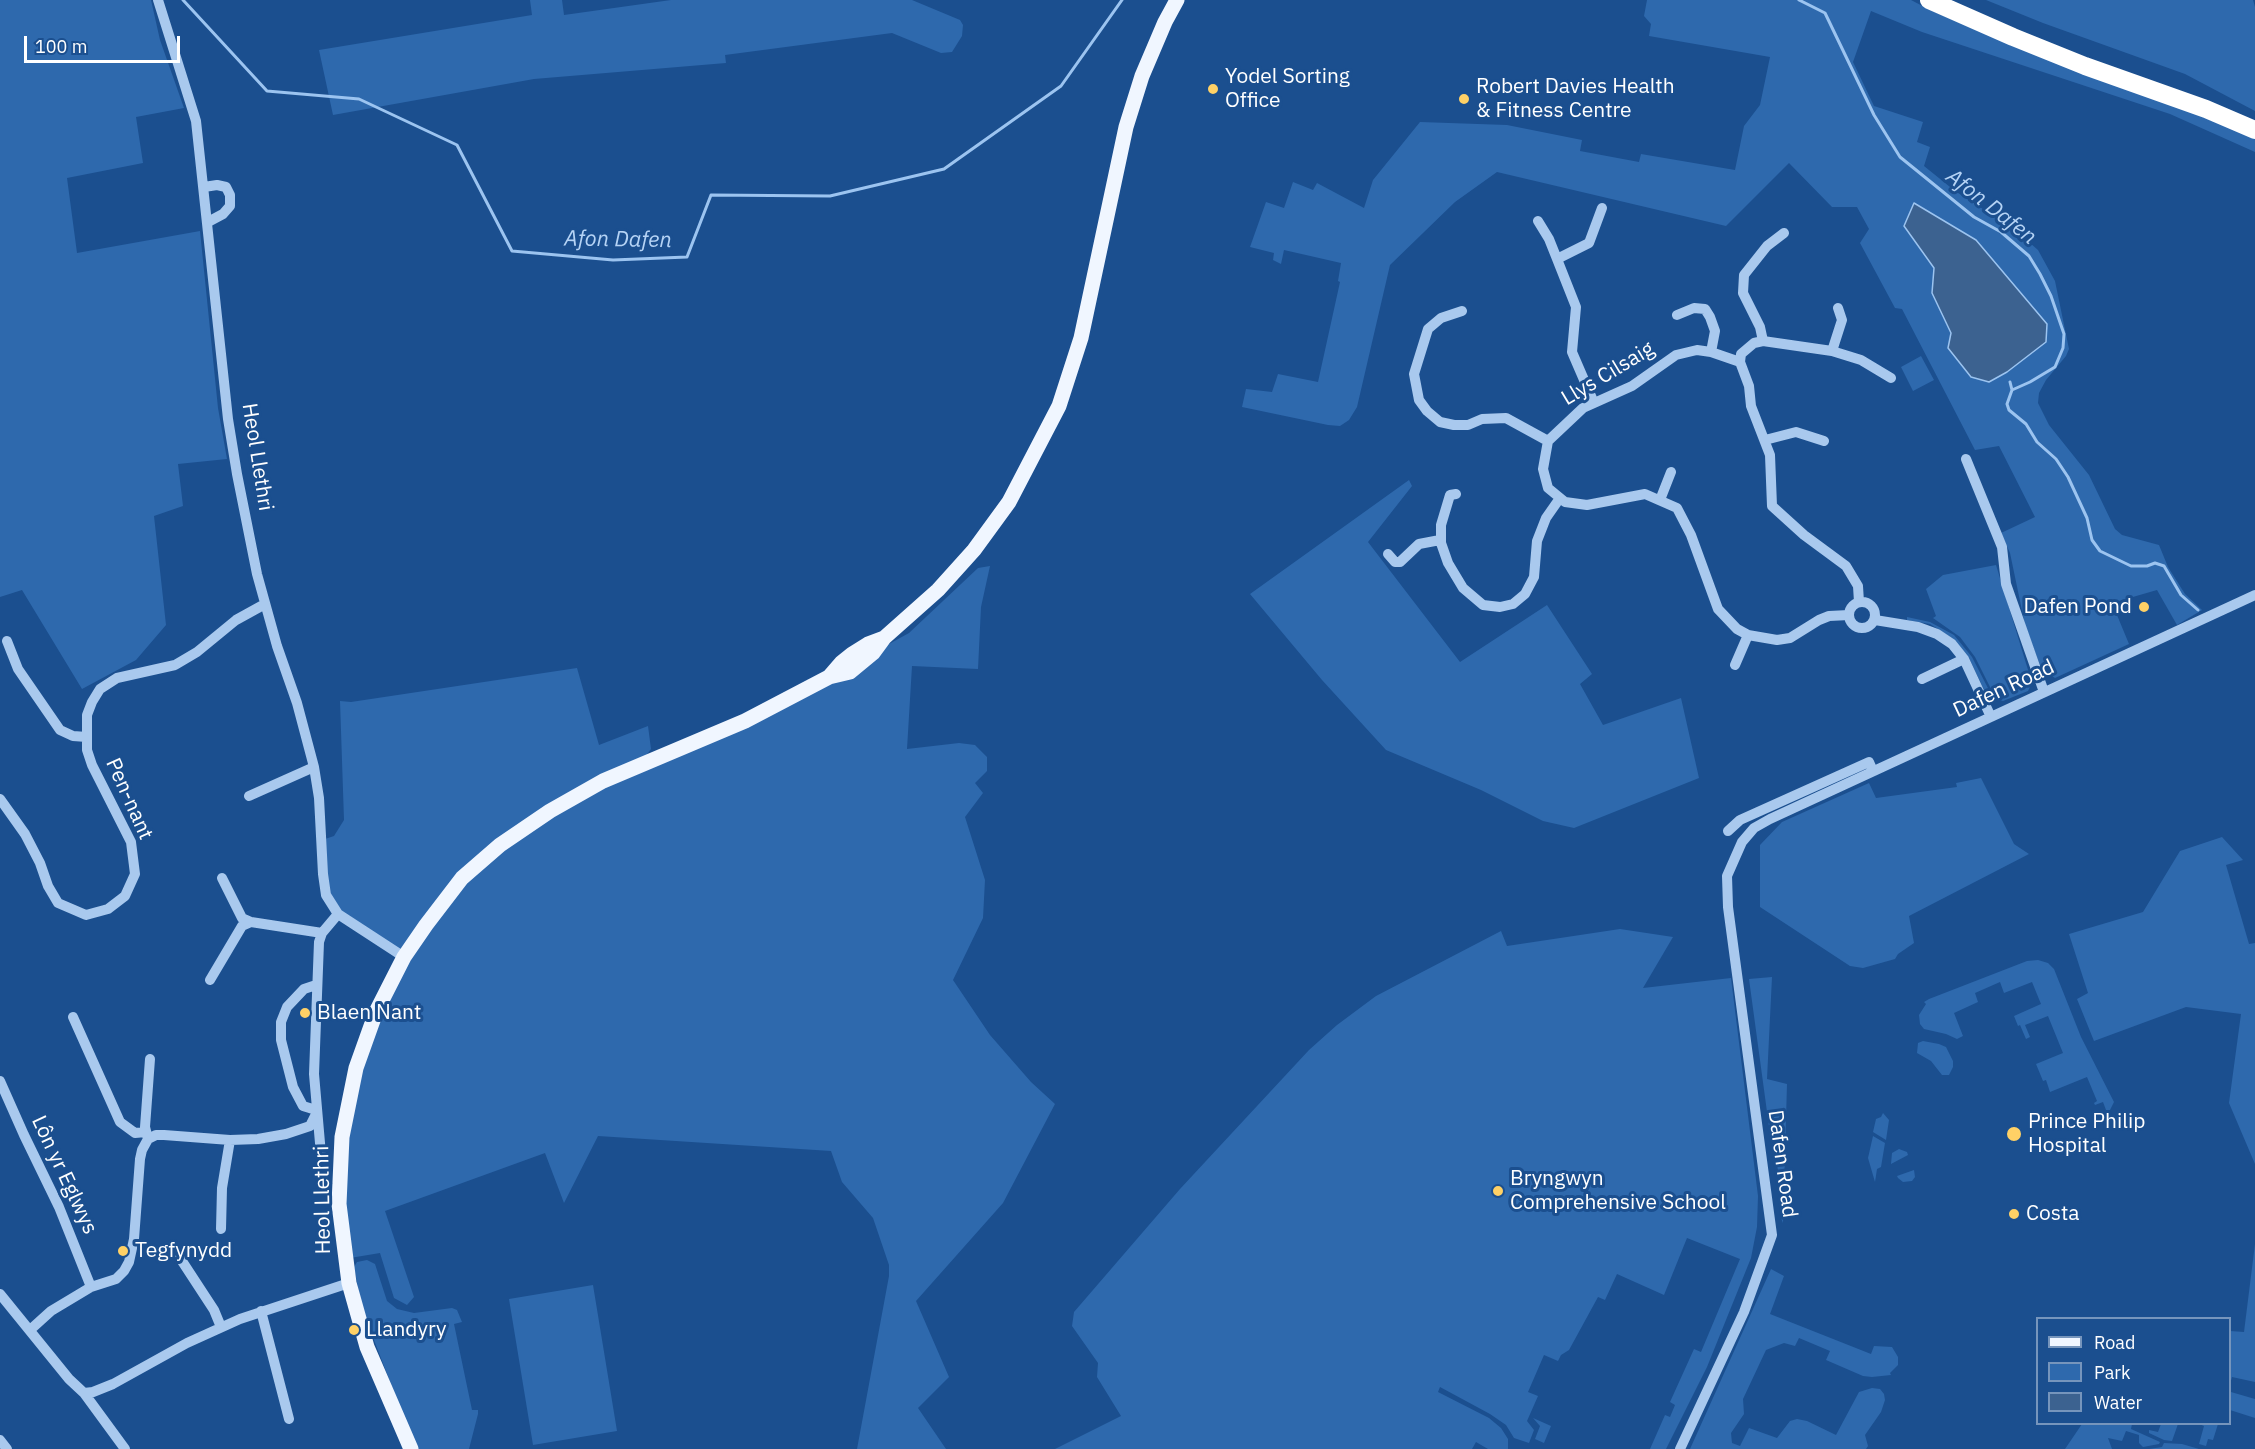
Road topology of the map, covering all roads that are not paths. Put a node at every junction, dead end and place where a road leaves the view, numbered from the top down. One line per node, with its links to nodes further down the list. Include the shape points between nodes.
1 (158, 0): 5 (street, Heol Llethri, via 196,121)
2 (1177, 0): 52 (main road, Heol Llethri, via 1142,76 1126,127 1081,338 1059,406 1009,502 985,536 938,591 884,638 852,654 829,677 745,721 603,781 500,844 462,878)
3 (1929, 0): 4 (highway, via 2085,66)
4 (2255, 130)
5 (204, 187): 8 (street, Heol Llethri); 8 (street, via 226,187 230,195 230,206)
6 (1602, 208): 10 (street, via 1589,243)
7 (1538, 221): 10 (street)
8 (208, 222): 32 (street, Heol Llethri, via 228,419 248,539)
9 (1784, 233): 14 (street, via 1767,246 1744,275 1743,293)
10 (1557, 259): 19 (street, via 1576,307 1572,352)
11 (1838, 308): 15 (street, via 1842,320)
12 (1462, 311): 21 (street, via 1441,318 1428,329 1414,374 1419,400 1440,422 1468,425 1482,419 1506,418)
13 (1677, 315): 16 (street, via 1694,308 1705,309 1715,331)
14 (1763, 341): 15 (street); 17 (street, via 1741,354)
15 (1832, 351): 18 (street, via 1860,360)
16 (1711, 352): 17 (street, Llys Cilsaig); 19 (street, Llys Cilsaig, via 1697,350 1676,356 1632,387)
17 (1740, 362): 20 (street)
18 (1891, 378)
19 (1594, 403): 21 (street, Llys Cilsaig, via 1574,415)
20 (1765, 440): 22 (street, via 1796,432); 31 (street, via 1770,455 1772,506 1846,566 1858,586)
21 (1548, 441): 26 (street, via 1544,469 1548,488)
22 (1824, 441)
23 (1966, 459): 40 (street, via 2002,547 2006,584)
24 (1671, 472): 27 (street)
25 (1456, 494): 28 (street, via 1450,495)
26 (1560, 498): 27 (street, via 1587,505 1645,494); 28 (street, via 1537,541 1534,577 1525,594 1513,604 1483,605 1463,588)
27 (1660, 500): 35 (street, via 1677,508 1718,609)
28 (1440, 540): 29 (street, via 1419,544 1400,561 1395,562)
29 (1388, 554)
30 (2255, 595): 40 (street, Dafen Road)
31 (1859, 602): 33 (street); 34 (street, via 1871,605)
32 (265, 604): 42 (street, Pen-nant, via 236,620 175,665 117,678 100,689 87,715); 43 (street, Heol Llethri)
33 (1849, 615): 34 (street, via 1858,628 1866,628); 35 (street, via 1829,616 1790,638)
34 (1875, 620): 37 (street, via 1937,634)
35 (1748, 635): 38 (street)
36 (7, 641): 42 (street, Pen-nant, via 18,669 60,730)
37 (1964, 659): 39 (street); 41 (street)
38 (1736, 665)
39 (1922, 679)
40 (2044, 692): 41 (street, Dafen Road)
41 (1991, 717): 44 (street, Dafen Road)
42 (87, 737): 46 (street, Pen-nant, via 92,765 131,842 135,874 125,896 108,909 86,915 58,903 25,834)
43 (314, 767): 45 (street); 49 (street, Heol Llethri, via 326,895)
44 (1873, 771): 47 (street, via 1869,762 1740,820); 76 (street, Dafen Road, via 1754,828 1742,842 1727,876 1772,1235 1744,1312)
45 (249, 796)
46 (0, 800)
47 (1728, 831)
48 (222, 878): 50 (street, via 242,918)
49 (338, 914): 51 (street); 52 (street)
50 (251, 922): 51 (street); 53 (street, via 242,926)
51 (322, 933): 54 (street, Heol Llethri)
52 (404, 957): 64 (main road, Heol Llethri, via 376,1012 356,1068 342,1137 339,1204)
53 (210, 980)
54 (316, 985): 58 (street, Heol Llethri); 58 (street, via 304,989 287,1007 281,1022 281,1040 293,1088 303,1106)
55 (73, 1017): 59 (street, via 120,1122)
56 (150, 1059): 59 (street)
57 (0, 1081): 65 (street, Lôn yr Eglwys, via 60,1207)
58 (316, 1112): 60 (street, via 310,1126 286,1134); 61 (street, Heol Llethri)
59 (147, 1136): 60 (street); 65 (street, via 140,1159 129,1262 116,1279)
60 (230, 1140): 62 (street, via 222,1188)
61 (322, 1166)
62 (221, 1229)
63 (180, 1258): 68 (street)
64 (349, 1283): 67 (street); 75 (main road, Heol Llethri, via 367,1347)
65 (92, 1287): 69 (street, via 51,1311)
66 (0, 1294): 69 (street)
67 (261, 1311): 68 (street); 71 (street)
68 (221, 1327): 70 (street, via 113,1384)
69 (30, 1330): 70 (street)
70 (84, 1393): 74 (street)
71 (289, 1419)
72 (0, 1440): 73 (street)
73 (7, 1449)
74 (125, 1449)
75 (411, 1449)
76 (1680, 1449)

